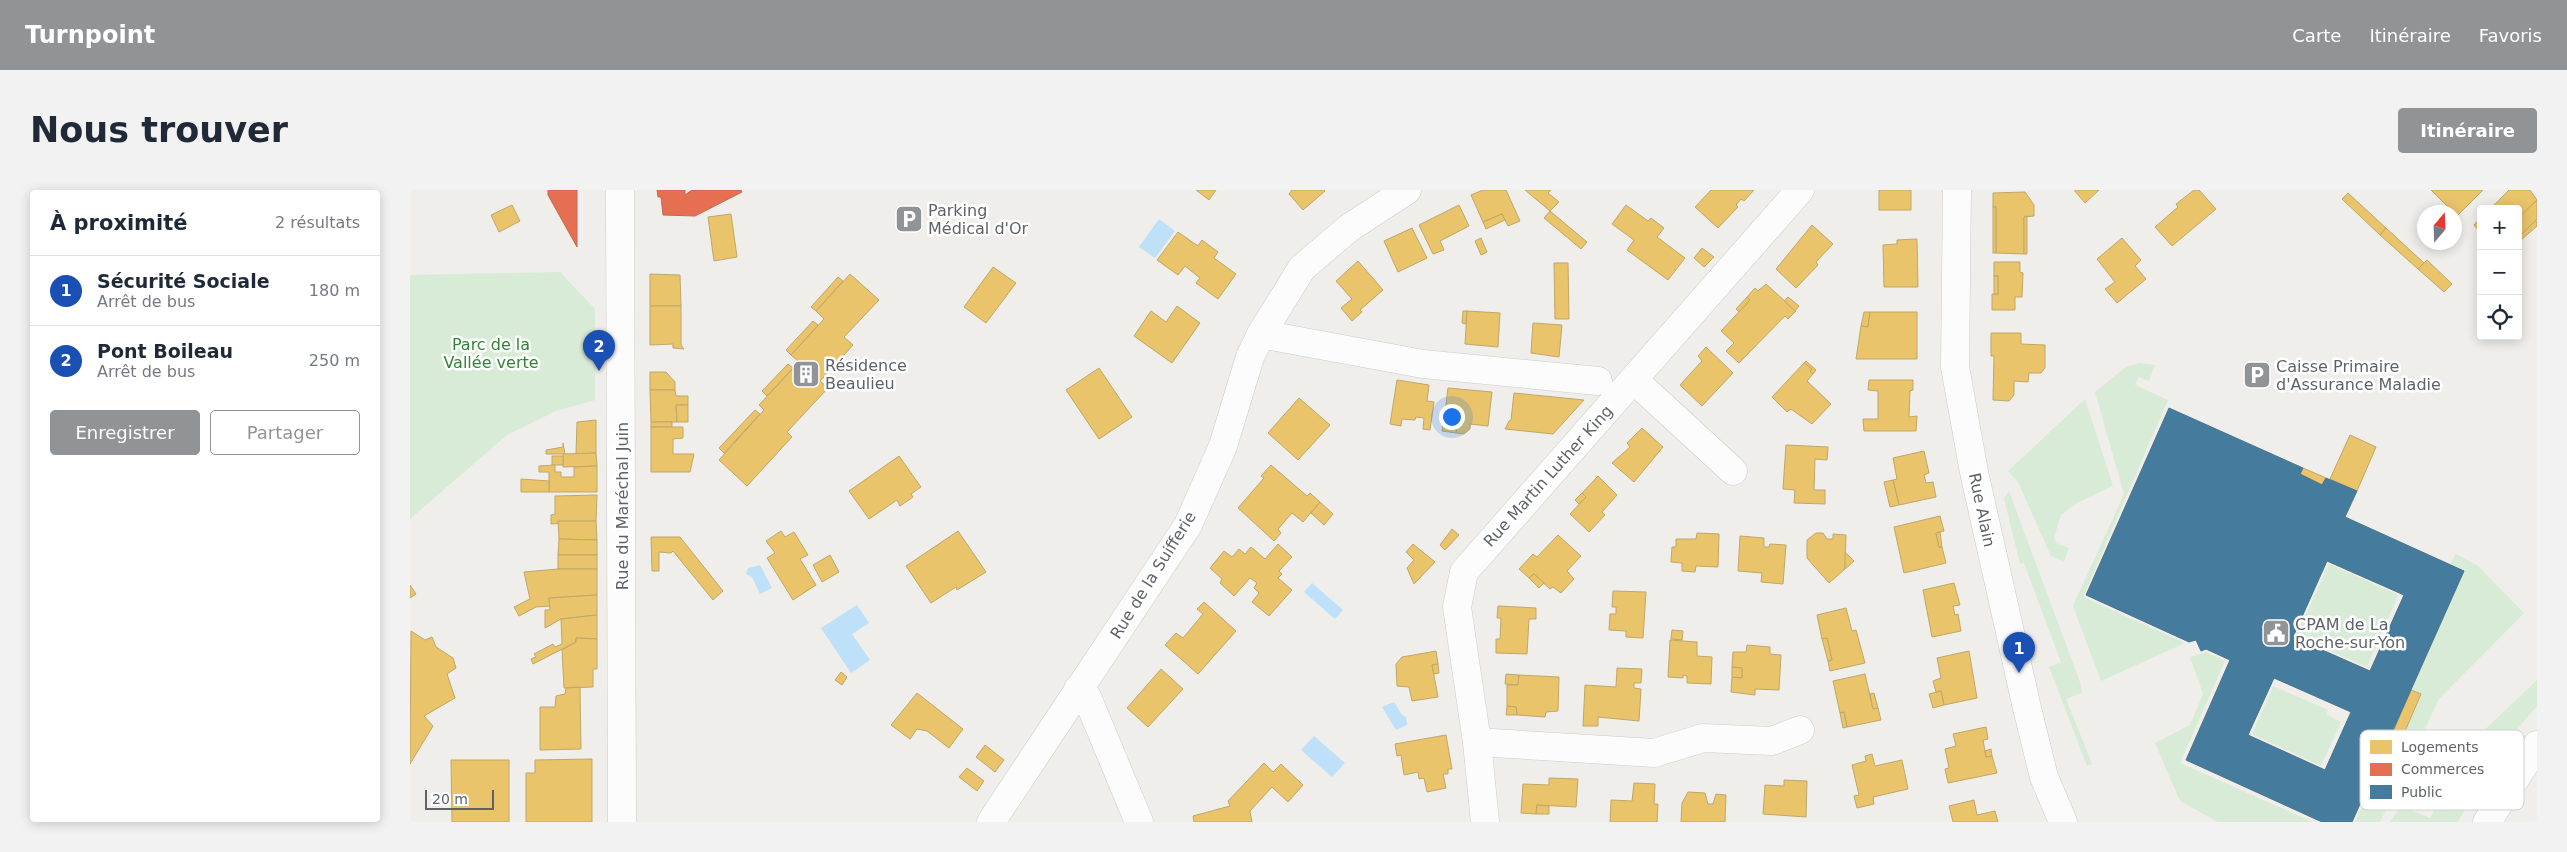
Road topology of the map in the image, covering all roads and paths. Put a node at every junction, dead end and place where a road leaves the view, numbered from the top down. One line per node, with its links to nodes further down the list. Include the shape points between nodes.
1 (620, 190): 14 (street, Rue du Maréchal Juin)
2 (1407, 190): 5 (street, Rue de la Suifferie, via 1348,228 1302,268)
3 (1800, 190): 6 (street, Rue Martin Luther King)
4 (1958, 190): 18 (street, Rue Alain, via 1955,367 1974,472 2029,717 2044,777)
5 (1261, 334): 7 (street, via 1423,364); 9 (street, Rue de la Suifferie, via 1250,358 1223,446 1188,525)
6 (1634, 380): 8 (street); 11 (street, Rue Martin Luther King, via 1464,572 1457,608)
7 (1598, 381)
8 (1733, 471)
9 (1078, 689): 15 (street, Rue de la Suifferie); 16 (street, via 1087,697)
10 (1800, 730): 11 (street, via 1772,741 1704,738 1654,753)
11 (1477, 742): 17 (street, Rue Martin Luther King)
12 (2537, 745): 13 (street)
13 (2524, 768)
14 (622, 822)
15 (991, 822)
16 (1139, 822)
17 (1485, 822)
18 (2063, 822)

